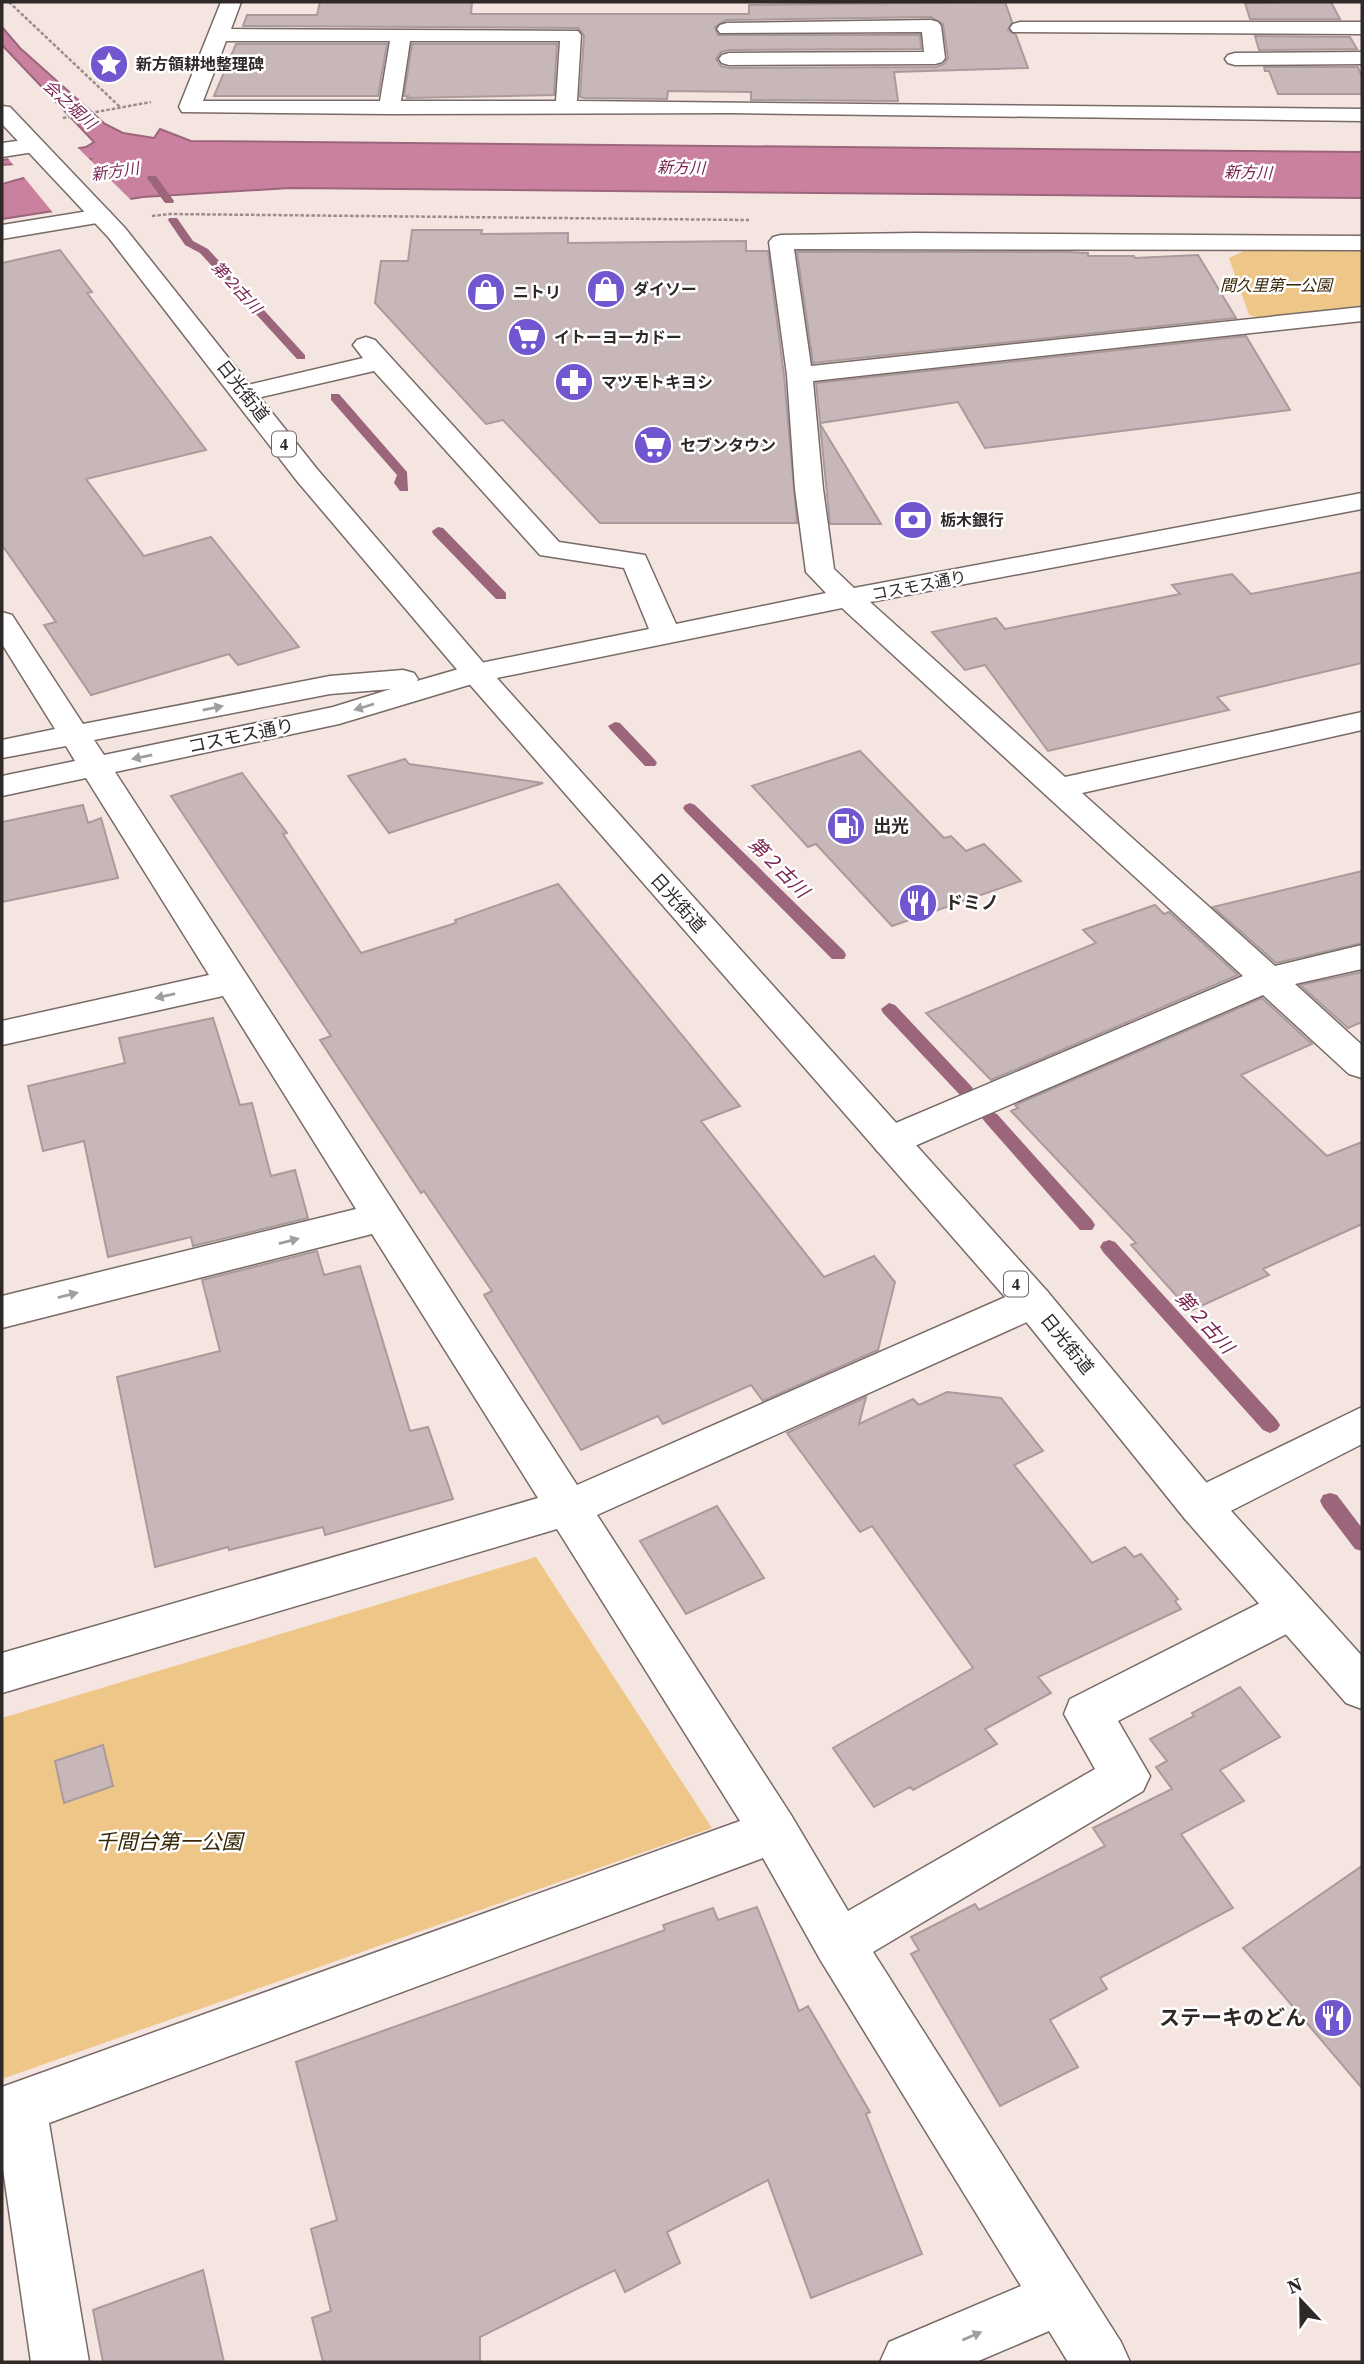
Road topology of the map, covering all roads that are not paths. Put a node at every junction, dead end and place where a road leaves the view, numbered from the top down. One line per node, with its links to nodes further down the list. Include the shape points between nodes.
1 (231, 2): 5 (main road)
2 (1215, 20): 3 (main road); 4 (main road); 9 (main road)
3 (1362, 27)
4 (1020, 28)
5 (217, 35): 6 (main road); 11 (main road, via 190,107)
6 (401, 36): 11 (main road); 12 (main road, via 571,35)
7 (1362, 58): 9 (main road)
8 (729, 59): 8 (main road, via 727,22 931,26 935,58); 10 (main road)
9 (1235, 59): 14 (main road)
10 (732, 107): 12 (main road); 14 (main road)
11 (389, 108): 12 (main road)
12 (566, 108)
13 (2, 112): 16 (main road, 日光街道 / 4)
14 (1257, 115): 15 (main road)
15 (1362, 116)
16 (34, 148): 17 (main road); 18 (main road, 日光街道 / 4)
17 (2, 150)
18 (98, 214): 19 (main road); 23 (main road, 日光街道 / 4)
19 (2, 232)
20 (1362, 243): 22 (main road, via 782,243)
21 (1362, 314): 22 (main road)
22 (800, 375): 25 (main road, via 820,572)
23 (244, 393): 27 (main road, via 373,353 550,549 635,561); 28 (main road, 日光街道 / 4, via 307,475)
24 (1362, 501): 25 (main road, コスモス通り)
25 (846, 598): 27 (main road, コスモス通り); 34 (main road)
26 (2, 621): 30 (main road)
27 (666, 635): 28 (main road, コスモス通り)
28 (476, 673): 30 (main road, コスモス通り, one-way to 28, via 330,685); 32 (main road, コスモス通り, one-way to 32, via 339,715); 40 (main road, 日光街道 / 4)
29 (1362, 721): 34 (main road)
30 (73, 735): 31 (main road, コスモス通り); 32 (main road)
31 (2, 749)
32 (93, 768): 33 (main road, コスモス通り); 37 (main road)
33 (2, 786)
34 (1059, 788): 36 (main road)
35 (1362, 957): 36 (main road)
36 (1269, 979): 39 (main road); 40 (main road)
37 (232, 982): 38 (main road, one-way to 38); 41 (main road)
38 (2, 1033)
39 (1362, 1065)
40 (890, 1141): 42 (main road, 日光街道 / 4)
41 (382, 1217): 43 (main road, one-way to 41); 46 (main road)
42 (1032, 1303): 45 (main road, 日光街道 / 4); 46 (main road)
43 (2, 1312)
44 (1362, 1424): 45 (main road)
45 (1200, 1506): 47 (main road, 日光街道 / 4)
46 (568, 1508): 48 (main road); 50 (main road)
47 (1290, 1609): 49 (main road, 日光街道 / 4); 51 (main road, via 1087,1714 1126,1776)
48 (2, 1673)
49 (1362, 1688)
50 (774, 1831): 51 (main road); 52 (main road)
51 (839, 1944): 53 (main road)
52 (11, 2110): 54 (main road)
53 (1060, 2298): 55 (main road, one-way to 53); 56 (main road)
54 (60, 2362)
55 (909, 2362)
56 (1101, 2362)

